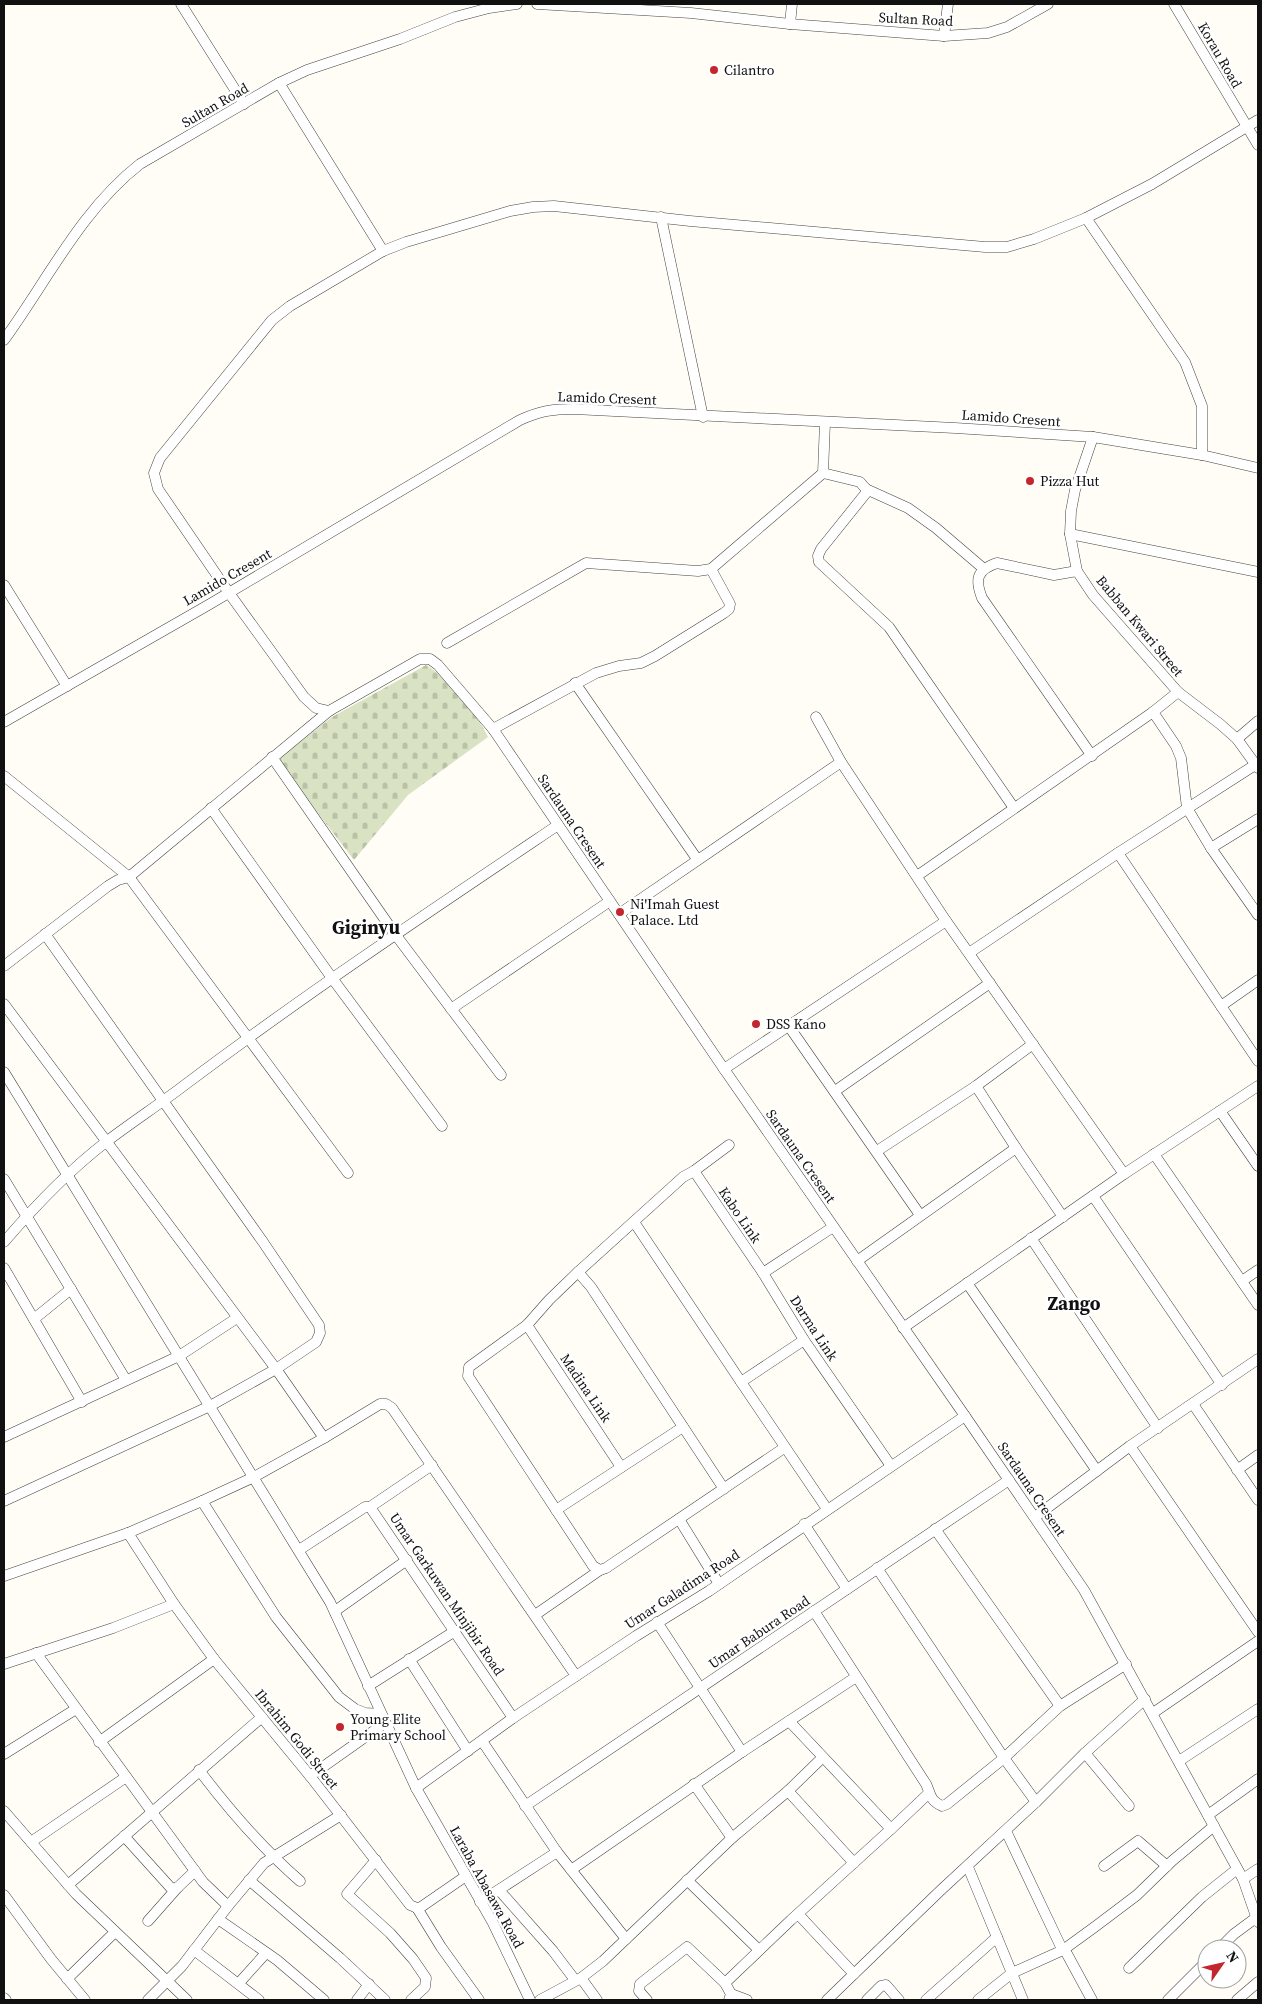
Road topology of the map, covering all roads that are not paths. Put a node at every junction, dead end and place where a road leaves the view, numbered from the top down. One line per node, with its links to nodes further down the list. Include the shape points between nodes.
1 (181, 4): 11 (street)
2 (517, 4): 10 (street, Sultan Road, via 455,17 306,70)
3 (537, 4): 8 (street, Sultan Road, via 691,12)
4 (792, 4): 8 (street)
5 (948, 4): 9 (street)
6 (1048, 4): 9 (street, Sultan Road, via 988,33)
7 (1174, 4): 13 (street, Korau Road)
8 (790, 24): 9 (street, Sultan Road)
9 (944, 36)
10 (279, 83): 11 (street, Sultan Road); 17 (street)
11 (244, 104): 18 (street, Sultan Road, via 120,179 95,208)
12 (1258, 120): 13 (street)
13 (1247, 127): 14 (street, Korau Road); 16 (street, via 1152,184)
14 (1258, 145)
15 (661, 216): 16 (street, via 985,247 1007,247); 17 (street, via 533,207 406,242); 19 (street)
16 (1086, 218): 22 (street, via 1185,362 1202,406)
17 (383, 252): 32 (street, via 290,306 272,320 160,458 154,473 158,489)
18 (4, 340)
19 (703, 417): 20 (street, Lamido Cresent); 32 (street, Lamido Cresent, via 574,409 539,412 520,420)
20 (826, 422): 21 (street, Lamido Cresent); 24 (street)
21 (1093, 437): 22 (street, Lamido Cresent); 26 (street, Babban Kwari Street, via 1070,511)
22 (1202, 455): 23 (street, Lamido Cresent)
23 (1258, 468)
24 (823, 473): 25 (street, via 860,482); 27 (street)
25 (866, 489): 28 (street, via 908,508); 50 (street, via 821,549 819,562 889,627)
26 (1070, 534): 29 (street, Babban Kwari Street); 30 (street)
27 (711, 569): 33 (street, via 698,571 586,563); 34 (street, via 730,604 729,609 640,663 596,673)
28 (984, 569): 29 (street, via 997,563 1054,575); 44 (street, via 977,584 982,598)
29 (1077, 571): 36 (street, Babban Kwari Street)
30 (1258, 572)
31 (4, 585): 35 (street)
32 (229, 593): 35 (street, Lamido Cresent); 37 (street, via 304,697 316,708)
33 (447, 643)
34 (575, 683): 42 (street); 56 (street)
35 (66, 686): 41 (street, Lamido Cresent)
36 (1178, 692): 38 (street, Babban Kwari Street); 43 (street)
37 (329, 711): 42 (street, Sardauna Cresent, via 420,659 430,659); 45 (street, Sardauna Cresent)
38 (1153, 712): 44 (street, Babban Kwari Street); 51 (street, via 1176,746)
39 (816, 717): 46 (street)
40 (1258, 721): 43 (street)
41 (4, 722)
42 (493, 729): 53 (street, Sardauna Cresent)
43 (1237, 739): 47 (street)
44 (1092, 756): 50 (street, Babban Kwari Street)
45 (272, 757): 49 (street, Sardauna Cresent); 64 (street)
46 (841, 762): 56 (street); 57 (street)
47 (1257, 765): 51 (street)
48 (4, 776): 58 (street)
49 (211, 808): 58 (street, Sardauna Cresent); 67 (street)
50 (1014, 808): 57 (street, Babban Kwari Street)
51 (1186, 808): 54 (street); 55 (street)
52 (1258, 820): 54 (street)
53 (558, 825): 59 (street, Sardauna Cresent); 64 (street)
54 (1211, 848): 61 (street)
55 (1118, 853): 65 (street); 71 (street)
56 (697, 859): 60 (street)
57 (917, 876): 62 (street)
58 (129, 877): 63 (street, Sardauna Cresent, via 108,886); 74 (street)
59 (610, 901): 60 (street, Sardauna Cresent); 72 (street)
60 (619, 914): 77 (street, Sardauna Cresent)
61 (1258, 915)
62 (946, 921): 65 (street); 73 (street)
63 (45, 934): 66 (street, Sardauna Cresent); 83 (street)
64 (395, 934): 67 (street); 72 (street)
65 (969, 953): 69 (street)
66 (4, 966)
67 (332, 978): 74 (street); 85 (street)
68 (1258, 980): 71 (street)
69 (990, 983): 75 (street); 82 (street)
70 (4, 1004): 86 (street)
71 (1221, 1006): 76 (street)
72 (451, 1009): 79 (street)
73 (788, 1025): 77 (street); 82 (street)
74 (248, 1037): 83 (street); 93 (street)
75 (1033, 1044): 80 (street); 94 (street)
76 (1258, 1062)
77 (724, 1070): 102 (street, Sardauna Cresent)
78 (4, 1072): 95 (street, Laraba Abasawa Road)
79 (501, 1075)
80 (976, 1086): 88 (street); 89 (street)
81 (1258, 1086): 84 (street)
82 (835, 1091): 89 (street)
83 (164, 1102): 86 (street); 121 (street, via 319,1325 316,1342)
84 (1220, 1111): 90 (street); 91 (street)
85 (442, 1126)
86 (106, 1142): 95 (street); 114 (street)
87 (729, 1145): 92 (street)
88 (1016, 1148): 98 (street); 100 (street)
89 (877, 1151): 98 (street)
90 (1154, 1154): 94 (street); 110 (street)
91 (1258, 1166)
92 (694, 1171): 101 (street, via 683,1177); 109 (street, Kabo Link)
93 (348, 1173)
94 (1124, 1174): 97 (street)
95 (66, 1176): 99 (street); 119 (street, Laraba Abasawa Road)
96 (4, 1178): 99 (street)
97 (1093, 1196): 100 (street); 124 (street)
98 (920, 1215): 105 (street)
99 (27, 1216): 104 (street); 112 (street)
100 (1063, 1217): 103 (street)
101 (634, 1222): 108 (street); 123 (street)
102 (833, 1227): 105 (street, Sardauna Cresent); 109 (street)
103 (1031, 1238): 111 (street); 130 (street)
104 (4, 1242)
105 (857, 1261): 117 (street, Sardauna Cresent)
106 (4, 1268): 115 (street)
107 (1258, 1270): 110 (street)
108 (578, 1272): 116 (street); 129 (street)
109 (763, 1273): 118 (street, Darma Link)
110 (1242, 1281): 113 (street)
111 (967, 1283): 117 (street); 140 (street)
112 (71, 1288): 115 (street); 122 (street)
113 (1258, 1305)
114 (237, 1318): 119 (street); 121 (street)
115 (34, 1319): 125 (street)
116 (527, 1325): 138 (street, Madina Link); 149 (street, via 469,1367 468,1376)
117 (903, 1328): 128 (street, Sardauna Cresent)
118 (804, 1340): 123 (street); 137 (street, Darma Link)
119 (179, 1356): 122 (street); 127 (street, Laraba Abasawa Road)
120 (1258, 1358): 124 (street)
121 (276, 1368): 127 (street); 132 (street)
122 (126, 1380): 125 (street)
123 (741, 1382): 134 (street)
124 (1222, 1385): 126 (street)
125 (82, 1402): 131 (street)
126 (1193, 1404): 130 (street); 139 (street)
127 (210, 1406): 141 (street, Laraba Abasawa Road); 145 (street)
128 (965, 1416): 137 (street, Umar Galadima Road); 142 (street, Sardauna Cresent)
129 (683, 1427): 138 (street); 143 (street)
130 (1158, 1428): 133 (street)
131 (5, 1433)
132 (324, 1438): 136 (street, via 380,1404 386,1404); 141 (street)
133 (1130, 1446): 140 (street); 168 (street)
134 (784, 1448): 143 (street); 148 (street)
135 (1258, 1455): 139 (street)
136 (432, 1466): 147 (street); 165 (street)
137 (891, 1466): 148 (street, Umar Galadima Road)
138 (621, 1467): 149 (street)
139 (1238, 1470): 144 (street)
140 (1097, 1471): 150 (street)
141 (254, 1476): 146 (street); 155 (street, Laraba Abasawa Road)
142 (1009, 1480): 150 (street, Sardauna Cresent); 153 (street, Umar Babura Road)
143 (724, 1488): 151 (street)
144 (1258, 1500)
145 (4, 1501)
146 (202, 1501): 154 (street); 185 (street, via 276,1617 340,1697 355,1710)
147 (370, 1507): 155 (street, Umar Garkuwan Minjibir Road, via 365,1507); 156 (street, Umar Garkuwan Minjibir Road)
148 (827, 1509): 152 (street, Umar Galadima Road)
149 (556, 1510): 158 (street, via 593,1566)
150 (1035, 1516): 174 (street, Sardauna Cresent, via 1084,1590)
151 (679, 1519): 158 (street); 160 (street)
152 (804, 1524): 160 (street, Umar Galadima Road); 161 (street)
153 (936, 1529): 157 (street, Umar Babura Road); 180 (street)
154 (128, 1533): 159 (street); 162 (street, Ibrahim Godi Street)
155 (299, 1550): 164 (street, Laraba Abasawa Road)
156 (407, 1560): 164 (street); 167 (street, Umar Garkuwan Minjibir Road)
157 (877, 1568): 161 (street, Umar Babura Road); 195 (street)
158 (600, 1570): 165 (street)
159 (4, 1576)
160 (719, 1584): 166 (street, Umar Galadima Road)
161 (847, 1589): 163 (street, Umar Babura Road)
162 (174, 1604): 170 (street); 171 (street, Ibrahim Godi Street)
163 (814, 1611): 176 (street); 178 (street, Umar Babura Road)
164 (335, 1612): 177 (street, Laraba Abasawa Road)
165 (535, 1615): 175 (street)
166 (657, 1622): 175 (street, Umar Galadima Road); 178 (street)
167 (455, 1631): 172 (street); 186 (street, Umar Garkuwan Minjibir Road)
168 (1258, 1632)
169 (1258, 1641): 183 (street)
170 (36, 1653): 173 (street); 181 (street)
171 (214, 1659): 184 (street, Ibrahim Godi Street); 189 (street)
172 (409, 1659): 177 (street); 190 (street)
173 (4, 1664)
174 (1126, 1664): 179 (street, Sardauna Cresent); 180 (street)
175 (576, 1676): 186 (street, Umar Galadima Road)
176 (856, 1677): 187 (street); 204 (street, via 926,1784)
177 (368, 1686): 185 (street, Laraba Abasawa Road)
178 (700, 1689): 191 (street); 206 (street, Umar Babura Road)
179 (1145, 1699): 183 (street, Sardauna Cresent); 192 (street)
180 (1060, 1706): 195 (street)
181 (76, 1709): 189 (street); 193 (street)
182 (1258, 1709): 196 (street)
183 (1153, 1713): 196 (street, Sardauna Cresent)
184 (262, 1717): 197 (street); 198 (street, Ibrahim Godi Street)
185 (383, 1718): 198 (street); 202 (street, Laraba Abasawa Road)
186 (513, 1718): 188 (street, Umar Galadima Road)
187 (789, 1721): 191 (street); 194 (street)
188 (482, 1741): 190 (street, Umar Galadima Road); 206 (street)
189 (99, 1742): 199 (street)
190 (468, 1751): 202 (street, Umar Galadima Road)
191 (742, 1752): 201 (street)
192 (1085, 1753): 205 (street); 207 (street)
193 (4, 1754)
194 (822, 1758): 203 (street); 213 (street)
195 (1004, 1758): 204 (street, via 942,1806); 205 (street)
196 (1179, 1761): 211 (street, Sardauna Cresent)
197 (200, 1770): 209 (street); 219 (street, via 228,1809)
198 (310, 1776): 210 (street, Ibrahim Godi Street)
199 (126, 1777): 209 (street); 217 (street)
200 (1258, 1779): 211 (street)
201 (694, 1784): 216 (street); 227 (street)
202 (416, 1788): 229 (street, Laraba Abasawa Road)
203 (788, 1791): 216 (street); 221 (street)
204 (928, 1794): 213 (street)
205 (1036, 1802): 214 (street)
206 (525, 1806): 218 (street)
207 (1129, 1806)
208 (4, 1811): 217 (street)
209 (152, 1811): 215 (street); 228 (street)
210 (341, 1815): 219 (street); 220 (street, Ibrahim Godi Street)
211 (1208, 1815): 212 (street, Sardauna Cresent)
212 (1214, 1826): 223 (street); 225 (street, Sardauna Cresent)
213 (891, 1830): 221 (street)
214 (1006, 1831): 224 (street); 251 (street)
215 (124, 1836): 234 (street); 235 (street, via 170,1887)
216 (732, 1838): 232 (street)
217 (31, 1842): 234 (street)
218 (557, 1852): 227 (street); 236 (street)
219 (272, 1857): 231 (street); 233 (street)
220 (376, 1860): 240 (street, Ibrahim Godi Street, via 410,1905); 273 (street, via 347,1894 390,1934 426,1978 425,1987)
221 (854, 1863): 241 (street)
222 (1104, 1866): 223 (street, via 1138,1841)
223 (1167, 1866): 251 (street, via 1137,1894)
224 (968, 1867): 246 (street); 256 (street)
225 (1237, 1869): 230 (street, Sardauna Cresent); 253 (street)
226 (1258, 1869): 230 (street)
227 (571, 1870): 247 (street)
228 (195, 1871): 235 (street); 239 (street)
229 (466, 1876): 238 (street, Laraba Abasawa Road); 240 (street)
230 (1243, 1879): 243 (street, Sardauna Cresent)
231 (249, 1880): 239 (street); 263 (street)
232 (688, 1880): 247 (street); 250 (street)
233 (300, 1881)
234 (68, 1885): 245 (street)
235 (178, 1887): 244 (street)
236 (498, 1890): 238 (street); 258 (street)
237 (4, 1895): 257 (street)
238 (480, 1902): 265 (street, Laraba Abasawa Road, via 510,1957)
239 (228, 1906): 242 (street)
240 (417, 1908): 274 (street, Ibrahim Godi Street)
241 (798, 1914): 250 (street); 256 (street)
242 (218, 1919): 249 (street); 252 (street)
243 (1257, 1919): 248 (street)
244 (148, 1921)
245 (115, 1932): 257 (street); 259 (street)
246 (997, 1937): 255 (street); 282 (street)
247 (626, 1939): 258 (street)
248 (1229, 1939)
249 (194, 1950): 259 (street); 261 (street)
250 (759, 1950): 262 (street)
251 (1063, 1950): 255 (street); 285 (street)
252 (266, 1952): 261 (street); 270 (street)
253 (1128, 1968)
254 (1197, 1971): 286 (street)
255 (1012, 1973): 283 (street); 284 (street)
256 (854, 1974): 279 (street)
257 (67, 1979): 266 (street)
258 (578, 1979): 275 (street); 276 (street)
259 (168, 1980): 267 (street); 268 (street)
260 (1258, 1982): 287 (street)
261 (239, 1983): 269 (street)
262 (725, 1983): 264 (street); 277 (street, via 687,1948 640,1984 639,1991)
263 (369, 1984): 271 (street); 272 (street)
264 (730, 1997): 278 (street)
265 (527, 1999)
266 (85, 2000)
267 (148, 2000)
268 (187, 2000)
269 (259, 2000)
270 (324, 2000)
271 (357, 2000)
272 (385, 2000)
273 (411, 2000)
274 (479, 2000)
275 (540, 2000)
276 (597, 2000)
277 (647, 2000)
278 (747, 2000)
279 (827, 2000)
280 (867, 2000): 281 (street, via 886,1985)
281 (899, 2000)
282 (926, 2000)
283 (978, 2000)
284 (1023, 2000)
285 (1092, 2000)
286 (1168, 2000)
287 (1237, 2000)

